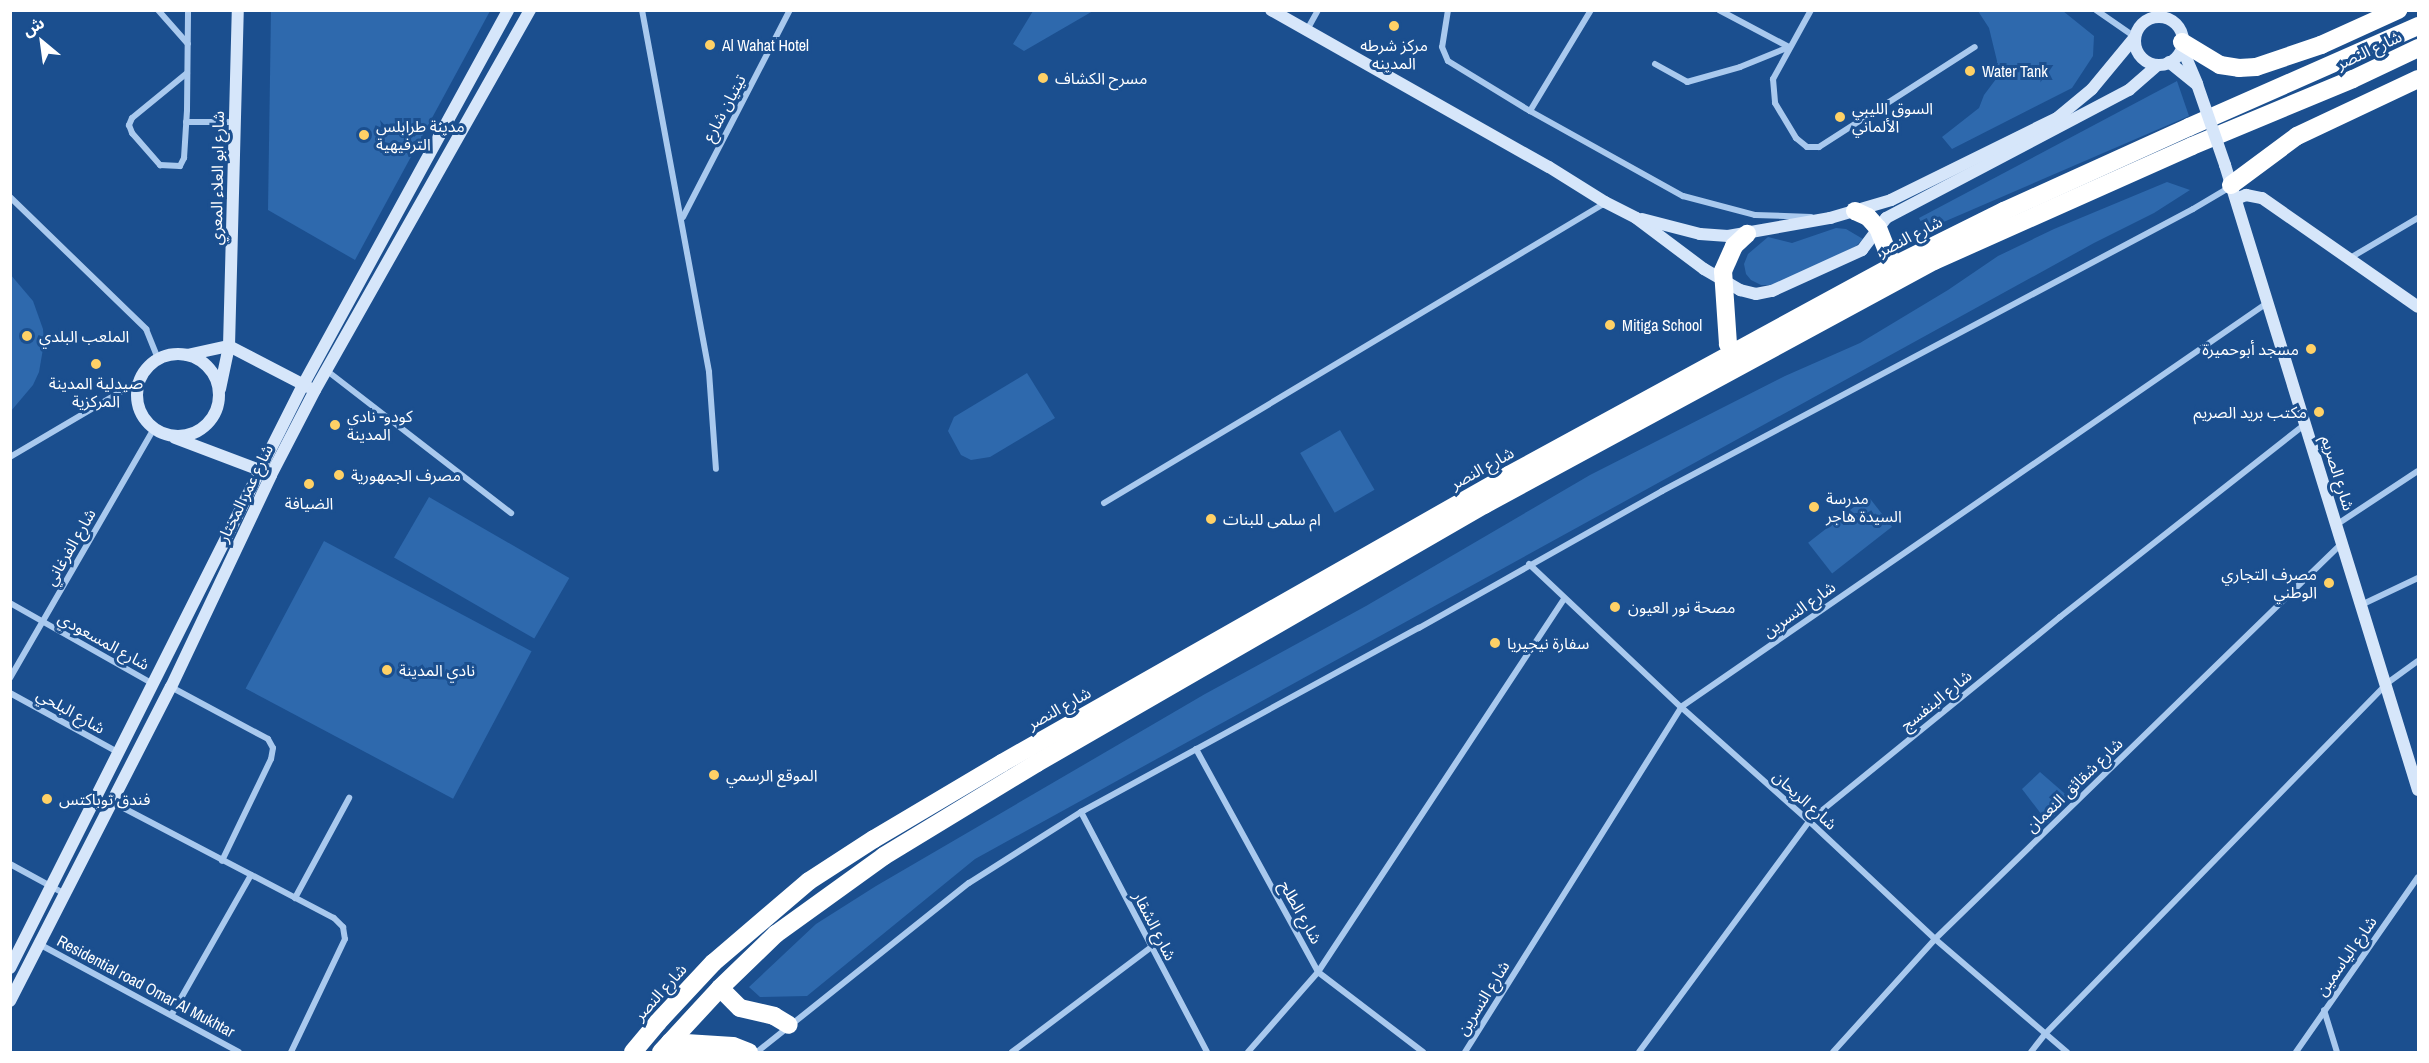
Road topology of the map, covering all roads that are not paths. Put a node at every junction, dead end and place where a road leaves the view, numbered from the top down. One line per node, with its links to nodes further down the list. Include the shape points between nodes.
1 (158, 10): 20 (street)
2 (188, 10): 20 (street)
3 (238, 10): 32 (street, شارع ابو العلاء المعري)
4 (508, 10): 54 (street, شارع عمر المختار)
5 (530, 10): 52 (street, شارع عمر المختار)
6 (642, 10): 37 (street)
7 (790, 10): 37 (street, تيتيان شارع)
8 (1271, 10): 18 (street)
9 (1318, 10): 18 (street)
10 (1448, 10): 30 (street, via 1443,47 1448,61)
11 (1591, 10): 30 (street)
12 (1719, 10): 22 (street)
13 (1811, 10): 22 (street)
14 (2097, 10): 19 (street)
15 (2398, 10): 21 (highway, via 2321,45 2256,67 2220,65)
16 (2172, 15): 19 (street, via 2147,20); 21 (street)
17 (2418, 26): 44 (highway, شارع النصر, via 2004,211)
18 (1307, 31): 35 (street)
19 (2135, 37): 25 (street, via 2139,54 2145,60); 36 (street, via 2092,89 2057,118 1909,192)
20 (188, 44): 27 (street)
21 (2182, 45): 25 (street); 29 (street, شارع الصريم)
22 (1789, 47): 23 (street, via 1773,79 1775,103 1796,138 1807,147 1819,147); 26 (street, via 1740,67 1687,82)
23 (1975, 47)
24 (2418, 48): 44 (highway, شارع النصر, via 2354,79)
25 (2163, 63): 29 (street); 41 (street, via 2130,90 1892,215)
26 (1655, 64)
27 (187, 73): 31 (street); 31 (street, via 132,118 129,126 160,165 171,168 180,166 184,158)
28 (2418, 79): 33 (highway, via 2297,136)
29 (2197, 84): 33 (street, شارع الصريم, bridge)
30 (1530, 111): 39 (street, via 1683,196 1755,215)
31 (186, 122): 32 (street)
32 (234, 122): 48 (street, شارع ابو العلاء المعري)
33 (2234, 192): 43 (street, via 2262,198); 46 (street, شارع الصريم); 67 (street, via 2201,205 1974,324)
34 (10, 197): 50 (street, via 146,329)
35 (1605, 202): 38 (street); 63 (street)
36 (1855, 211): 39 (street); 41 (highway, via 1869,217)
37 (682, 218): 60 (street, via 709,372)
38 (1636, 218): 42 (street, via 1700,234); 45 (street)
39 (1830, 218): 42 (street)
40 (2418, 218): 43 (street)
41 (1878, 228): 44 (highway); 45 (street, via 1862,250 1772,291 1748,292)
42 (1747, 234): 45 (highway, via 1729,254)
43 (2350, 258): 47 (street)
44 (1893, 274): 51 (highway, شارع النصر)
45 (1723, 280): 51 (highway, via 1726,334)
46 (2268, 303): 56 (street, شارع الصريم); 79 (street, شارع النسرين)
47 (2418, 307)
48 (229, 346): 49 (street); 54 (street); 55 (street, شارع ابو العلاء المعري)
49 (187, 355): 50 (street); 55 (street, via 209,367)
50 (158, 359): 53 (street)
51 (1735, 359): 99 (highway, شارع النصر, via 1037,763 884,856 776,934); 108 (highway, شارع النصر, via 1500,480 874,839 809,881 713,963)
52 (325, 369): 54 (street, شارع عمر المختار); 64 (street)
53 (139, 381): 57 (street, via 141,413); 59 (street)
54 (309, 387): 62 (street, شارع عمر المختار)
55 (220, 389): 58 (street, via 218,409 208,425 184,437)
56 (2305, 423): 65 (street, شارع الصريم); 86 (street, شارع البنفسج)
57 (154, 429): 58 (street); 72 (street, شارع الفرغاني)
58 (171, 436): 62 (street)
59 (10, 457)
60 (716, 469)
61 (2418, 471): 65 (street)
62 (265, 472): 75 (street, شارع عمر المختار); 77 (street, شارع عمر المختار)
63 (1104, 503)
64 (511, 513)
65 (2336, 525): 66 (street, شارع الصريم)
66 (2341, 543): 71 (street, شارع الصريم); 94 (street, شارع شقائق النعمان)
67 (1529, 564): 69 (street, شارع الريحان); 80 (street)
68 (2418, 578): 71 (street)
69 (1564, 599): 79 (street, شارع الريحان); 98 (street)
70 (10, 603): 72 (street, شارع المسعودي)
71 (2361, 604): 76 (street, شارع الصريم)
72 (42, 622): 74 (street, شارع الفرغاني); 75 (street, شارع المسعودي)
73 (2418, 661): 76 (street)
74 (10, 678)
75 (154, 684): 81 (street, شارع عمر المختار)
76 (2386, 684): 82 (street, شارع الصريم); 104 (street)
77 (171, 687): 84 (street, شارع عمر المختار); 87 (street, via 268,740 273,748)
78 (10, 693): 81 (street, شارع البلحي)
79 (1681, 707): 86 (street, شارع الريحان); 115 (street, شارع النسرين)
80 (1196, 749): 85 (street); 98 (street, شارع الطلح)
81 (119, 753): 91 (street, شارع عمر المختار)
82 (2418, 790)
83 (348, 798): 93 (street)
84 (112, 802): 87 (street); 92 (street, شارع عمر المختار)
85 (1081, 812): 96 (street, شارع الشقار); 103 (street, via 969,883)
86 (1809, 821): 94 (street, شارع الريحان); 116 (street, شارع البنفسج)
87 (222, 861): 89 (street)
88 (10, 864): 91 (street)
89 (251, 875): 93 (street); 102 (street)
90 (2418, 877): 101 (street, شارع الياسمين)
91 (51, 886): 92 (street); 97 (street, شارع عمر المختار)
92 (65, 894): 95 (street, شارع عمر المختار)
93 (295, 898): 107 (street, via 334,918 343,927 345,939)
94 (1935, 939): 104 (street, شارع الريحان); 117 (street, شارع شقائق النعمان)
95 (39, 944): 100 (street, شارع عمر المختار); 102 (street, Residential road Omar Al Mukhtar)
96 (1150, 948): 111 (street); 112 (street, شارع الشقار)
97 (10, 968)
98 (1318, 972): 113 (street); 114 (street, شارع الطلح)
99 (720, 988): 103 (highway, via 740,1008); 105 (highway, شارع النصر)
100 (10, 1001)
101 (2324, 1010): 120 (street, شارع الياسمين); 121 (street)
102 (172, 1014): 106 (street, Residential road Omar Al Mukhtar)
103 (789, 1025): 110 (street)
104 (2045, 1034): 118 (street); 119 (street, شارع الريحان)
105 (665, 1047): 109 (highway, via 733,1046)
106 (239, 1053)
107 (291, 1053)
108 (633, 1053)
109 (749, 1053)
110 (757, 1053)
111 (1012, 1053)
112 (1207, 1053)
113 (1248, 1053)
114 (1424, 1053)
115 (1465, 1053)
116 (1639, 1053)
117 (1833, 1053)
118 (2031, 1053)
119 (2067, 1053)
120 (2296, 1053)
121 (2337, 1053)

